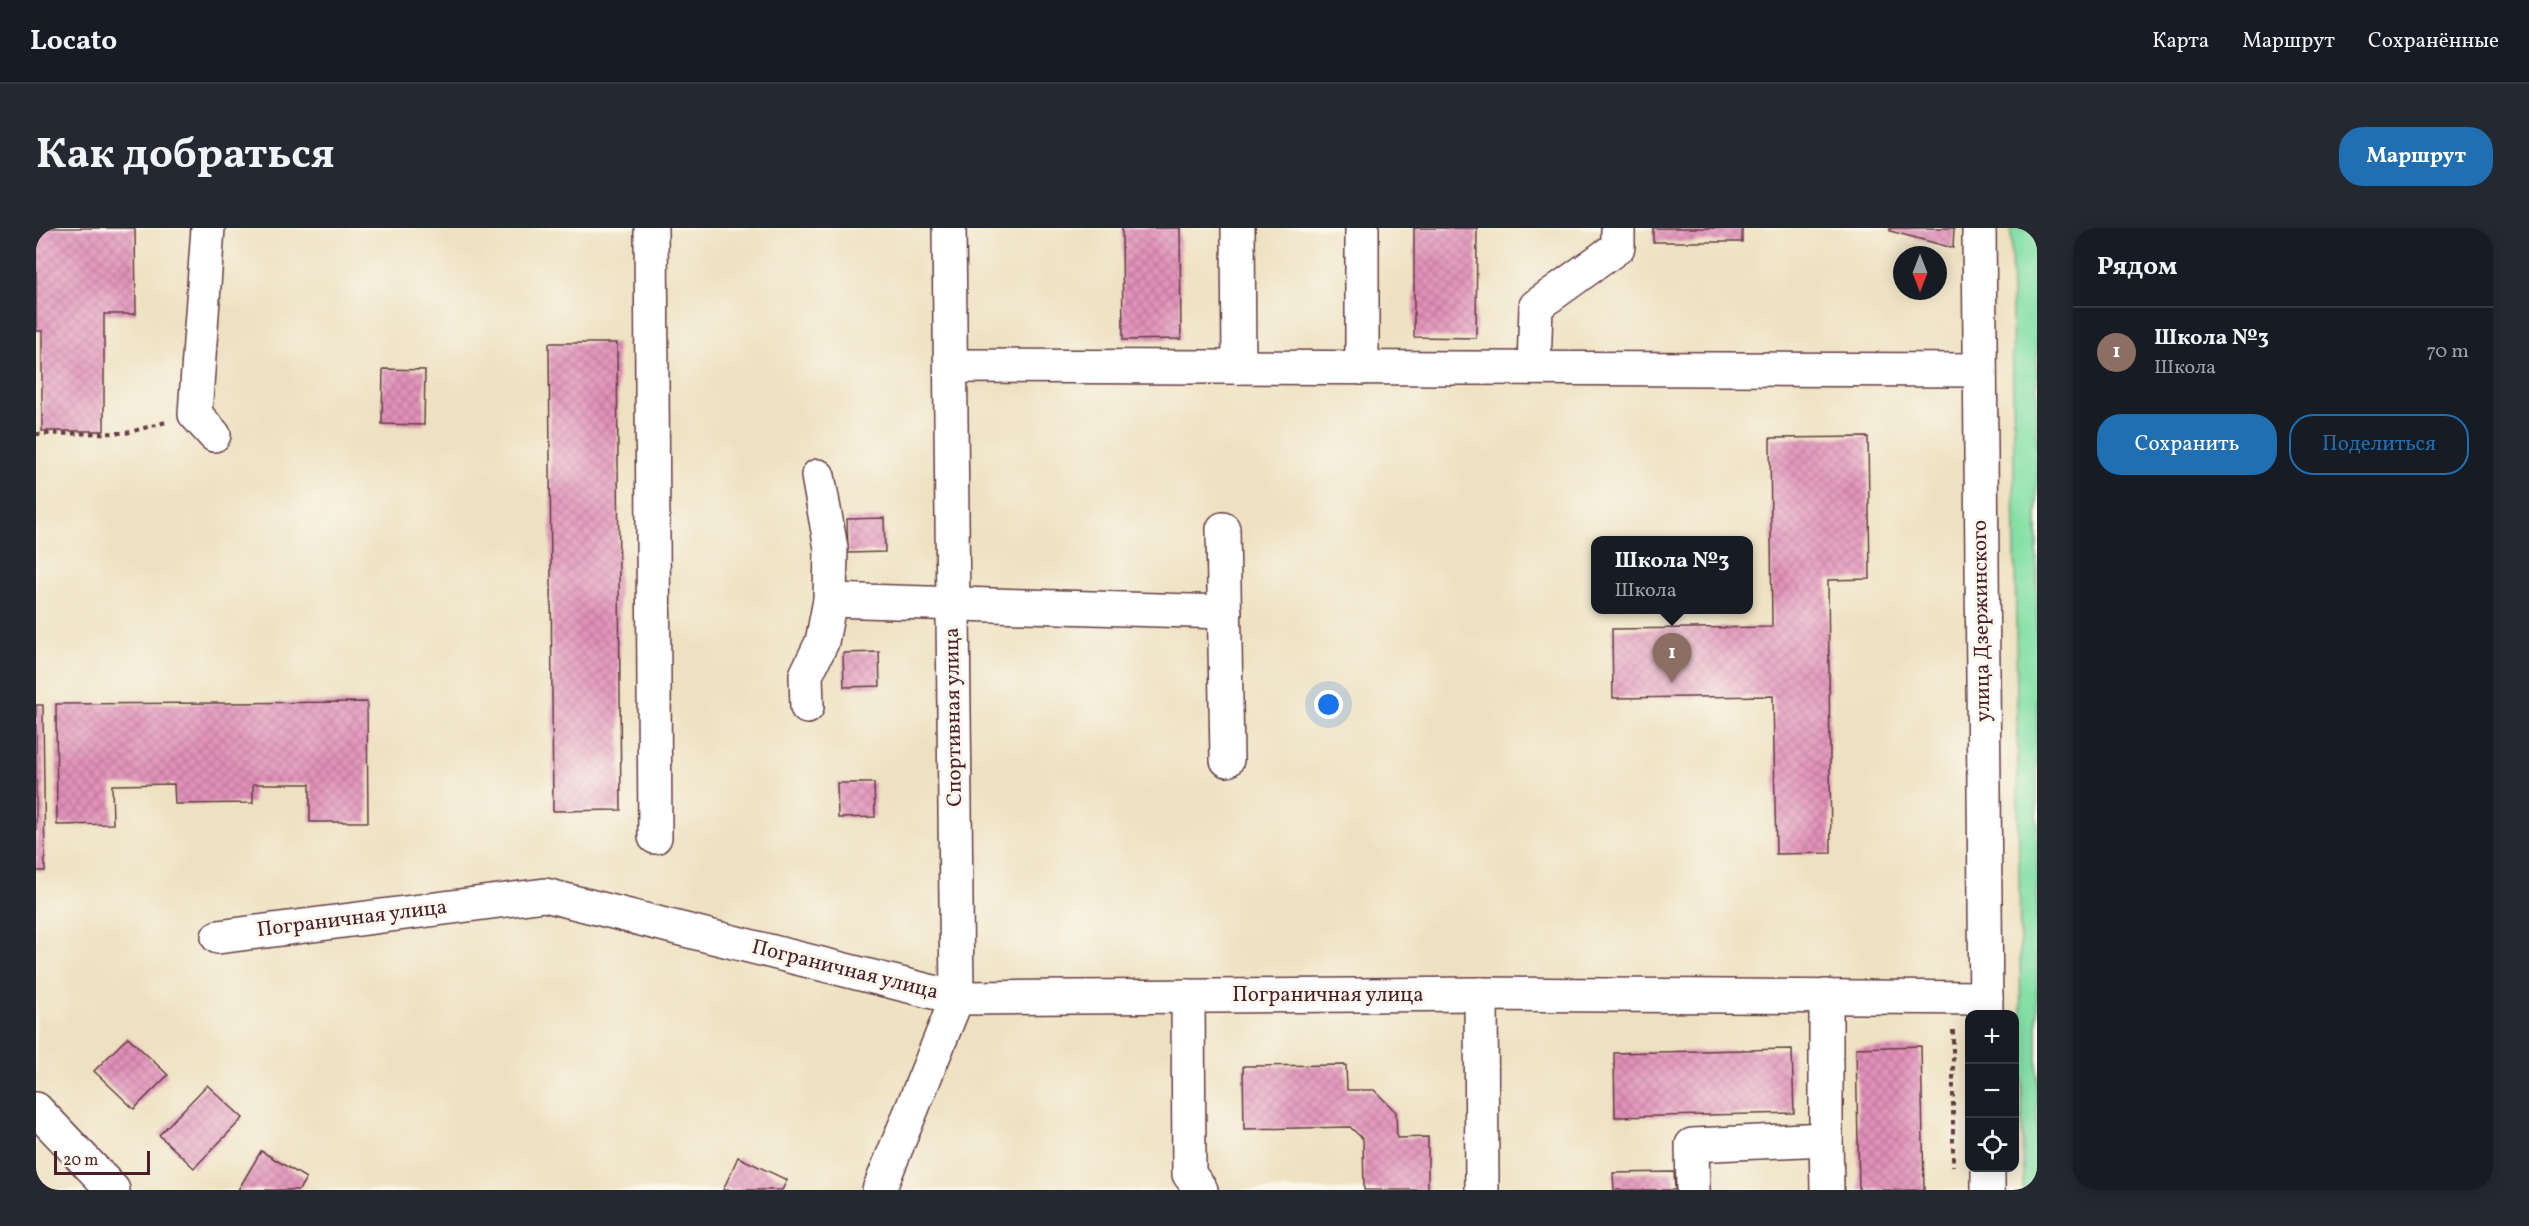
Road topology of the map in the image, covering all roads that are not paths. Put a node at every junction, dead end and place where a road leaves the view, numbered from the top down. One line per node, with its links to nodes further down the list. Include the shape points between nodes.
1 (208, 228): 13 (street)
2 (651, 228): 21 (street)
3 (949, 228): 8 (street, Спортивная улица)
4 (1238, 228): 9 (street)
5 (1362, 228): 10 (street)
6 (1618, 228): 11 (street, via 1618,247 1536,306)
7 (1978, 228): 12 (street, улица Дзержинского)
8 (951, 366): 9 (street); 17 (street, Спортивная улица)
9 (1239, 367): 10 (street)
10 (1362, 368): 11 (street)
11 (1534, 368): 12 (street)
12 (1980, 370): 27 (street, улица Дзержинского)
13 (204, 425)
14 (818, 476): 16 (street, via 831,548)
15 (1223, 529): 18 (street)
16 (830, 600): 17 (street); 19 (street, via 822,642 806,675)
17 (953, 603): 18 (street); 26 (street, Спортивная улица)
18 (1225, 612): 20 (street)
19 (807, 707)
20 (1227, 760)
21 (655, 837)
22 (218, 937): 26 (street, Пограничная улица, via 544,895)
23 (1481, 994): 24 (street, Пограничная улица); 25 (street, Пограничная улица); 34 (street)
24 (1188, 996): 26 (street, Пограничная улица); 33 (street, via 1189,1174)
25 (1826, 996): 27 (street, Пограничная улица); 29 (street)
26 (957, 998): 32 (street, Спортивная улица)
27 (1986, 1006)
28 (36, 1109): 31 (street)
29 (1826, 1139): 35 (street, via 1692,1145); 36 (street)
30 (1988, 1172): 37 (street)
31 (113, 1190)
32 (879, 1190)
33 (1201, 1190)
34 (1482, 1190)
35 (1694, 1190)
36 (1827, 1190)
37 (1988, 1190)

